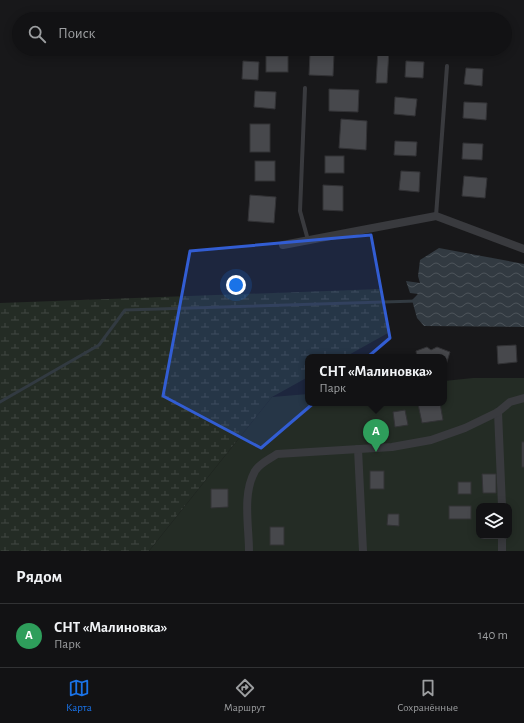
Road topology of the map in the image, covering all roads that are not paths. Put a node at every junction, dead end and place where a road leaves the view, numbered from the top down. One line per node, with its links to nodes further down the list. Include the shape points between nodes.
1 (447, 66): 3 (lane)
2 (305, 88): 4 (lane, via 300,211)
3 (436, 216): 4 (street); 6 (street)
4 (308, 240): 5 (street)
5 (283, 245)
6 (524, 249)
7 (524, 398): 8 (street, via 510,402)
8 (498, 412): 9 (street, via 465,428 431,440 392,447); 10 (street)
9 (358, 449): 12 (street, via 277,454 265,461 255,471 247,497); 13 (street)
10 (502, 503)
11 (502, 539): 14 (street)
12 (249, 551)
13 (363, 551)
14 (502, 551)

